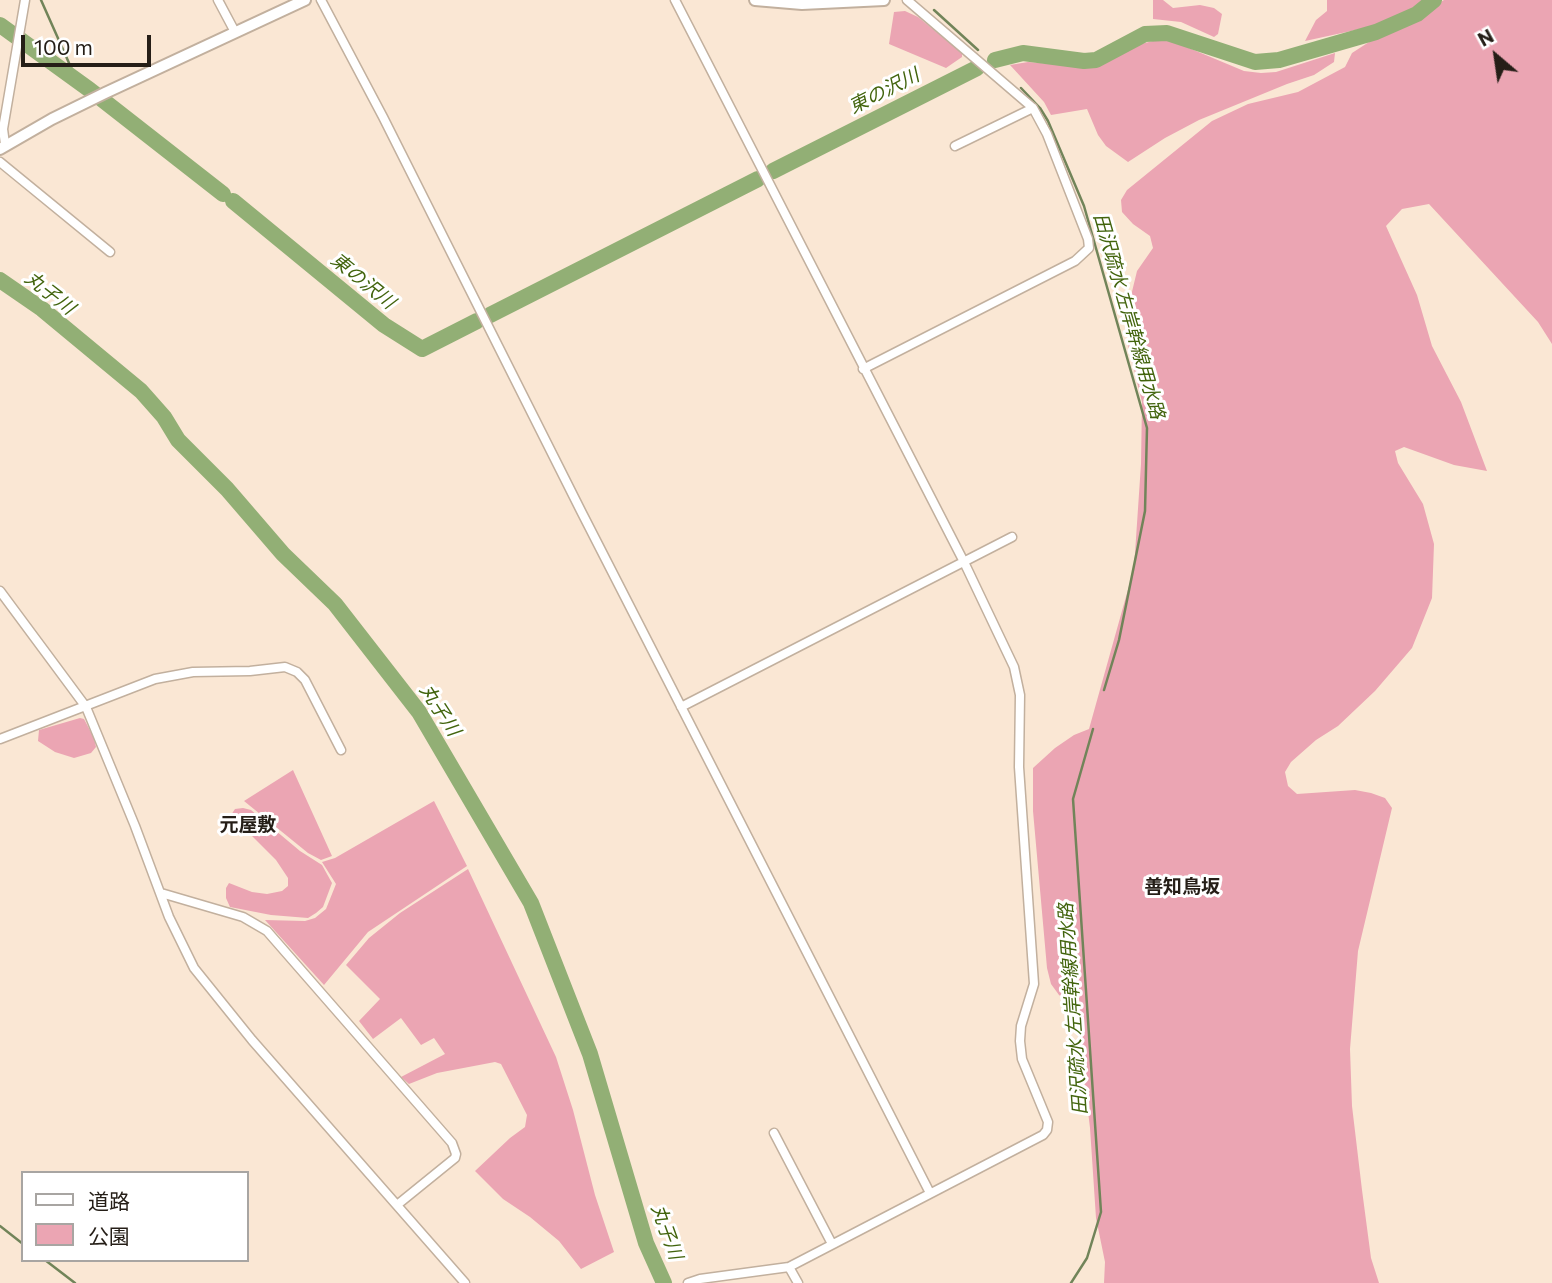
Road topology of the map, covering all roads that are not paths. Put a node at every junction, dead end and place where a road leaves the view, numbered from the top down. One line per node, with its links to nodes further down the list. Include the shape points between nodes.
1 (25, 0): 11 (street)
2 (218, 0): 9 (street)
3 (305, 0): 9 (street)
4 (321, 0): 21 (street)
5 (675, 0): 16 (street)
6 (755, 0): 7 (street, via 802,4)
7 (884, 0)
8 (906, 0): 10 (street)
9 (235, 33): 12 (street)
10 (1033, 108): 13 (street); 16 (street, via 1089,248 1075,261)
11 (1, 130): 12 (street)
12 (3, 146)
13 (955, 146)
14 (0, 162): 15 (street)
15 (110, 252)
16 (863, 369): 18 (street)
17 (1012, 537): 18 (street)
18 (964, 562): 21 (street); 26 (street, via 1010,654 1020,695 1019,767 1034,985 1020,1041 1048,1122 1043,1135)
19 (0, 591): 20 (street)
20 (86, 707): 22 (street); 23 (street, via 155,679 285,667 305,680); 24 (street)
21 (681, 707): 26 (street)
22 (0, 739)
23 (341, 750)
24 (161, 893): 27 (street, via 194,968); 27 (street, via 243,917 267,931 452,1143 454,1158)
25 (774, 1133): 28 (street)
26 (930, 1194): 28 (street)
27 (397, 1205): 30 (street)
28 (832, 1244): 29 (street)
29 (789, 1267): 31 (street); 32 (street)
30 (465, 1283)
31 (688, 1283)
32 (798, 1283)

